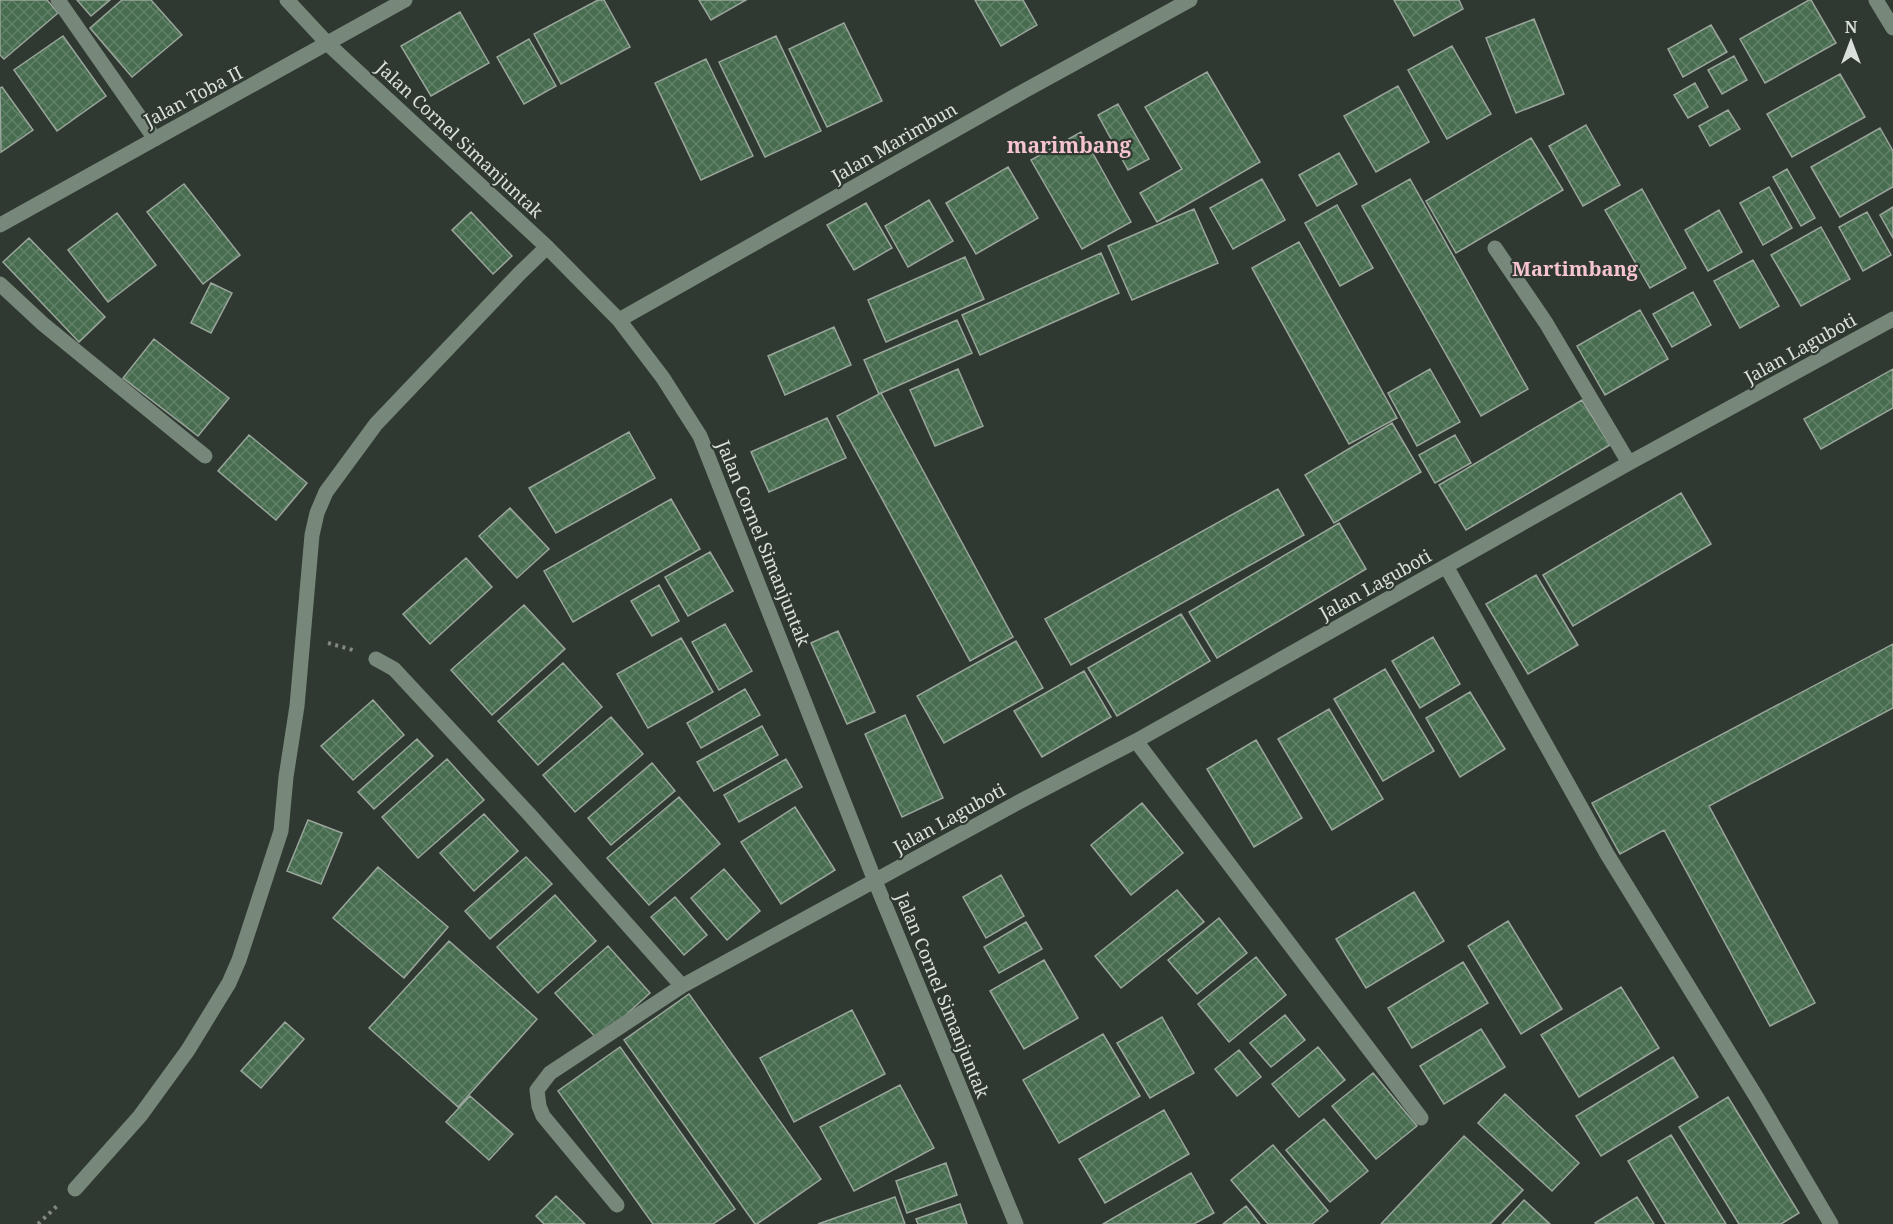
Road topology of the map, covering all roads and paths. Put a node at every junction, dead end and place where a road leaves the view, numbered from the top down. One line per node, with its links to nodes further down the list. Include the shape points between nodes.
1 (58, 0): 8 (street)
2 (287, 0): 7 (street, Jalan Cornel Simanjuntak)
3 (405, 0): 7 (street, Jalan Toba II)
4 (1190, 0): 14 (street, Jalan Marimbun)
5 (1876, 0): 6 (street)
6 (1893, 28)
7 (328, 44): 8 (street, Jalan Toba II); 10 (street, Jalan Cornel Simanjuntak)
8 (155, 139): 9 (street, Jalan Toba II)
9 (0, 225)
10 (548, 247): 14 (street, Jalan Cornel Simanjuntak); 18 (street, via 376,424 334,478 317,513 312,535)
11 (1495, 248): 16 (street, via 1546,323)
12 (0, 284): 15 (street, via 43,324)
13 (1893, 319): 16 (street, Jalan Laguboti)
14 (619, 320): 21 (street, Jalan Cornel Simanjuntak, via 700,436)
15 (205, 456)
16 (1629, 464): 17 (street, Jalan Laguboti)
17 (1446, 566): 20 (street, Jalan Laguboti); 27 (street, via 1607,854)
18 (303, 636): 19 (path); 24 (street, via 281,831 239,960 188,1050 140,1116)
19 (376, 659): 22 (street, via 394,669)
20 (1136, 741): 21 (street, Jalan Laguboti); 23 (street)
21 (875, 881): 22 (street, Jalan Laguboti); 26 (street, Jalan Cornel Simanjuntak)
22 (682, 986): 25 (street, Jalan Laguboti, via 550,1073 537,1090 543,1116)
23 (1421, 1118)
24 (75, 1189)
25 (617, 1205)
26 (1016, 1224)
27 (1831, 1224)

